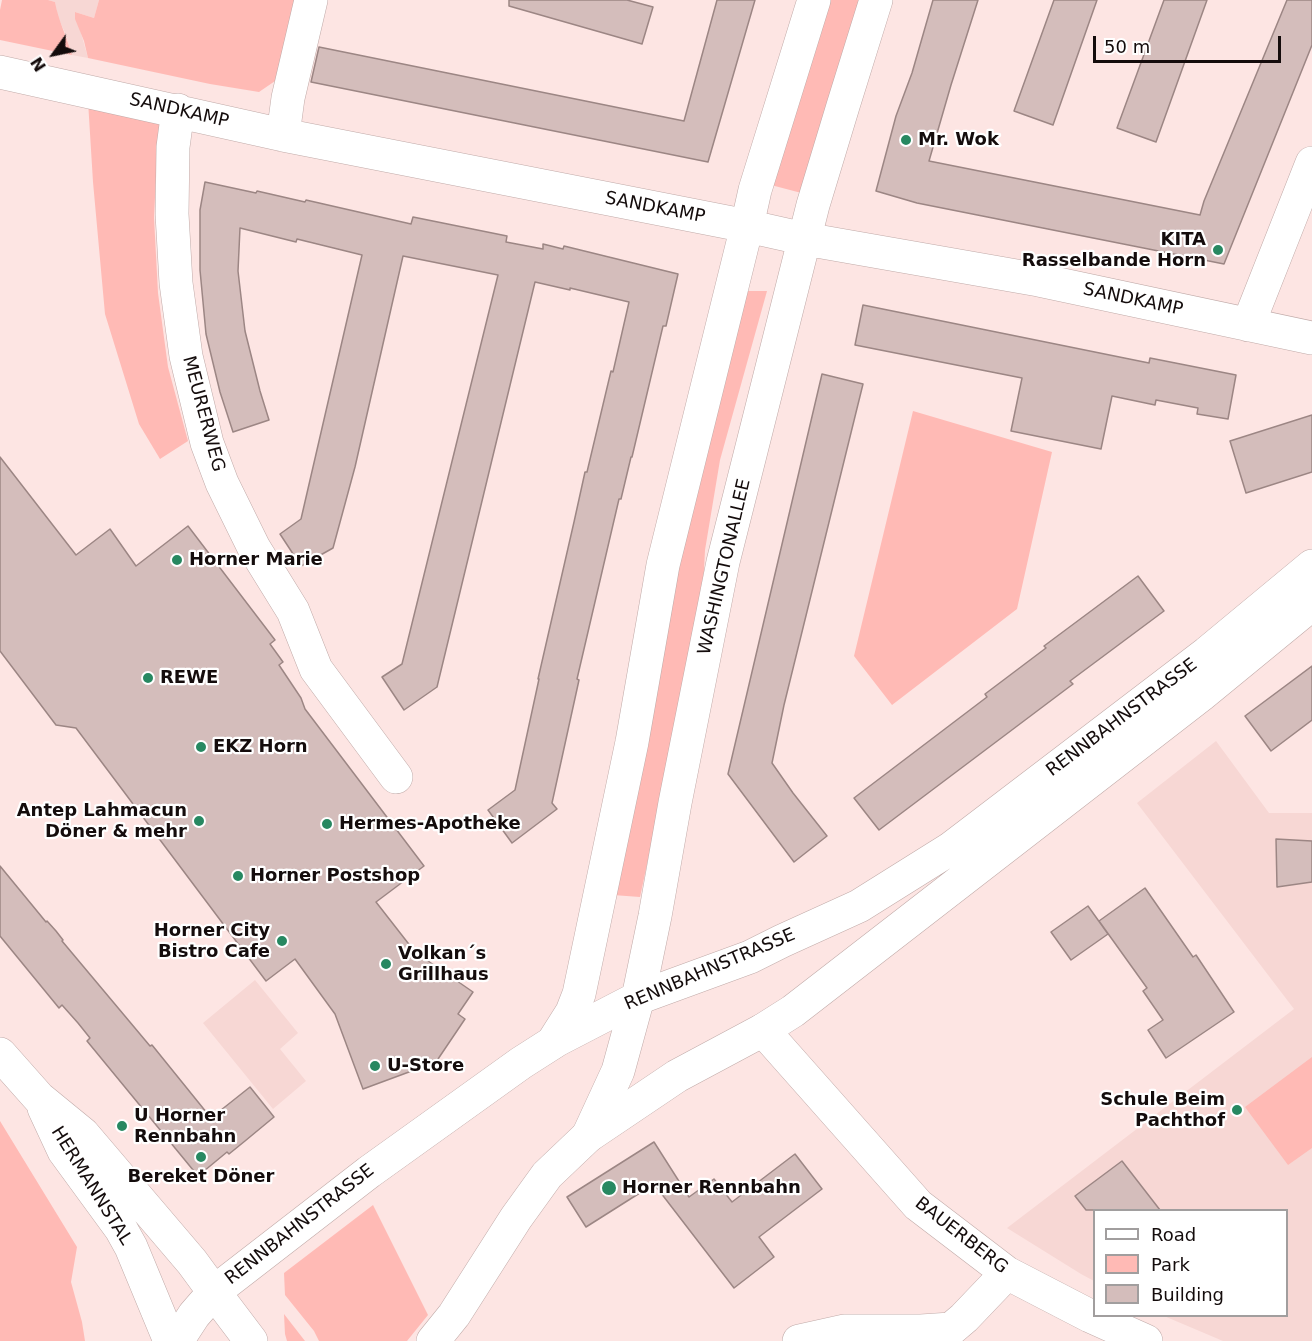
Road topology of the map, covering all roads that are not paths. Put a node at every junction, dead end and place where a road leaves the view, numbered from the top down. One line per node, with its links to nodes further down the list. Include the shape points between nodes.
1 (311, 0): 6 (street)
2 (814, 0): 8 (street)
3 (876, 0): 9 (street, WASHINGTONALLEE)
4 (0, 72): 5 (street, SANDKAMP)
5 (178, 111): 6 (street, SANDKAMP); 14 (street, MEURERWEG, via 172,213 176,283 186,356 207,444 254,548 294,611 316,669)
6 (283, 135): 8 (street, SANDKAMP)
7 (1312, 163): 10 (street)
8 (747, 226): 9 (street, SANDKAMP); 17 (street, via 663,565 630,753 579,994)
9 (805, 239): 10 (street, SANDKAMP, via 1039,280); 15 (street, WASHINGTONALLEE, via 723,562)
10 (1248, 325): 11 (street, SANDKAMP)
11 (1312, 338)
12 (1312, 566): 15 (street, RENNBAHNSTRASSE, via 1207,653 950,849 859,906 750,957)
13 (1312, 604): 16 (street, RENNBAHNSTRASSE, via 1192,702 793,1011)
14 (396, 777)
15 (638, 998): 17 (street, RENNBAHNSTRASSE); 20 (street, WASHINGTONALLEE, via 618,1071)
16 (763, 1030): 20 (street, RENNBAHNSTRASSE, via 676,1076); 21 (street, BAUERBERG, via 918,1205)
17 (555, 1041): 22 (street, RENNBAHNSTRASSE, via 369,1172)
18 (0, 1054): 19 (street, HERMANNSTAL)
19 (39, 1098): 22 (street, HERMANNSTAL, via 83,1134); 23 (street, HERMANNSTAL, via 64,1151 121,1228)
20 (588, 1136): 26 (street, RENNBAHNSTRASSE, via 547,1175)
21 (1007, 1273): 27 (street, via 951,1329 844,1330); 28 (street, BAUERBERG)
22 (214, 1292): 24 (street, RENNBAHNSTRASSE); 25 (street, HERMANNSTAL)
23 (170, 1341)
24 (177, 1341)
25 (251, 1341)
26 (433, 1341)
27 (799, 1341)
28 (1146, 1341)

